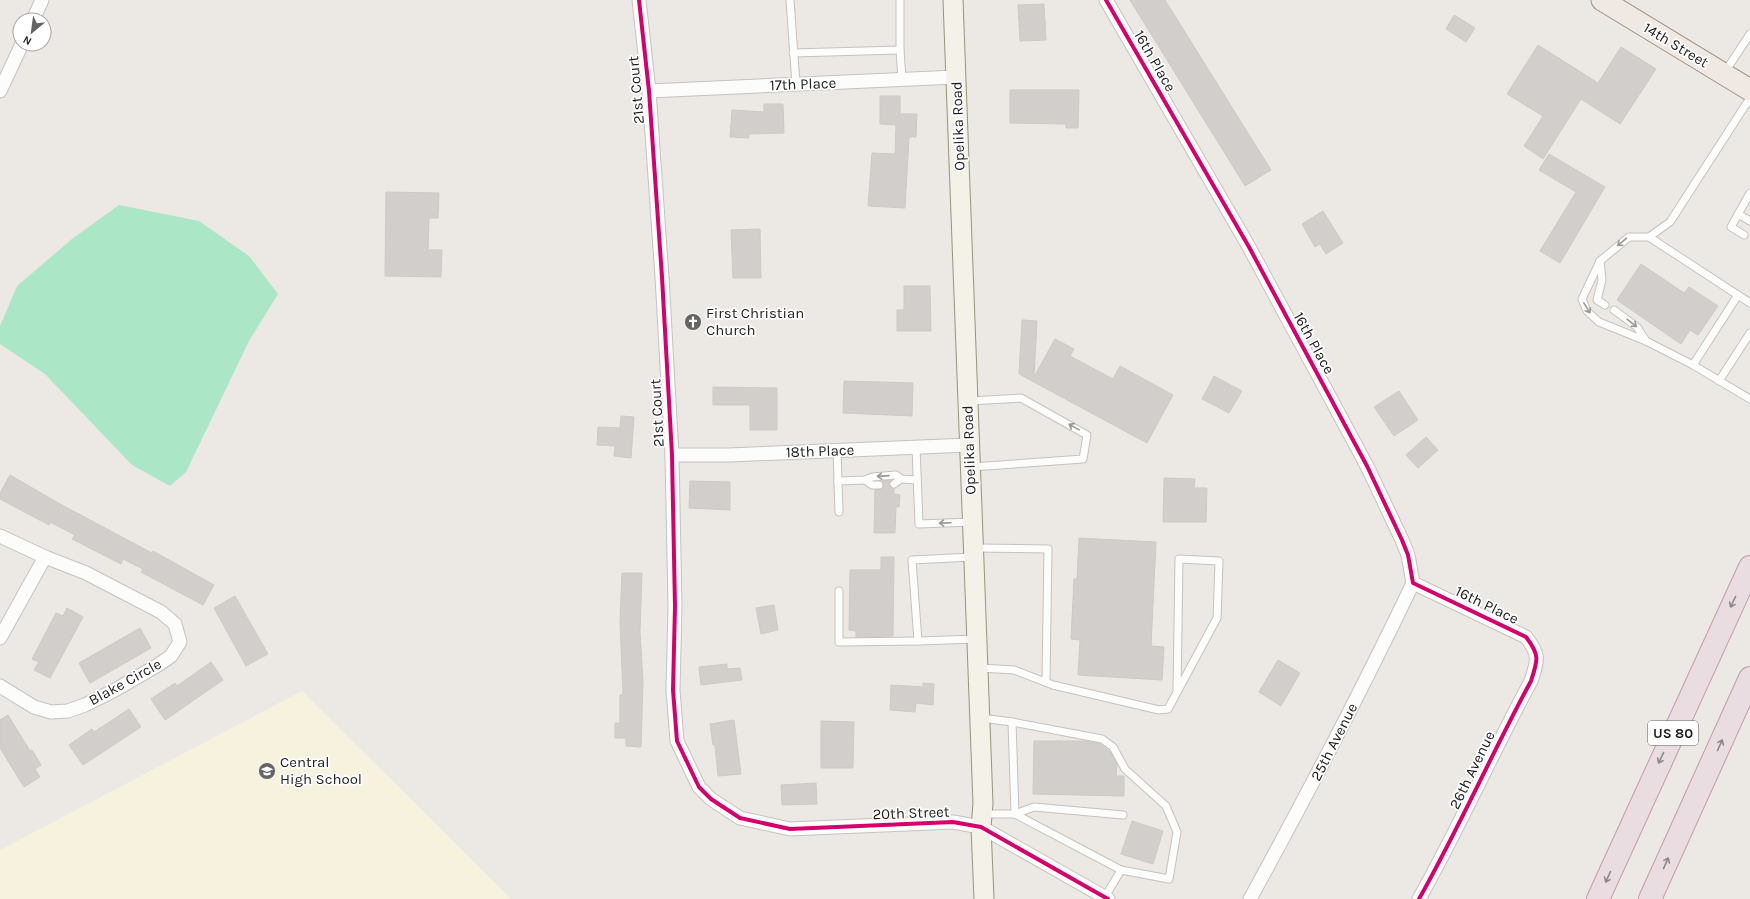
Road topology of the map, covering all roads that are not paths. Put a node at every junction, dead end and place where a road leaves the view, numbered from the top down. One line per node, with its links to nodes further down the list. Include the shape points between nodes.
1 (42, 0): 8 (street)
2 (639, 0): 19 (street, 21st Court)
3 (790, 0): 12 (lane)
4 (900, 0): 10 (lane)
5 (953, 0): 14 (main road, Opelika Road)
6 (1106, 0): 55 (street, 16th Place, via 1249,247 1367,466 1408,555)
7 (1602, 0): 13 (main road, 14th Street)
8 (37, 12)
9 (1750, 34): 13 (lane)
10 (900, 50): 12 (lane); 15 (lane)
11 (18, 52): 18 (street)
12 (793, 53): 16 (lane)
13 (1723, 74): 17 (main road, 14th Street)
14 (956, 77): 15 (street, 17th Place); 37 (main road, Opelika Road)
15 (902, 80): 16 (street, 17th Place)
16 (796, 84): 19 (street, 17th Place)
17 (1750, 90)
18 (0, 91)
19 (649, 91): 41 (street, 21st Court)
20 (1750, 98): 26 (lane, via 1670,222)
21 (1750, 193): 22 (lane)
22 (1748, 202): 23 (lane)
23 (1738, 214): 24 (lane); 25 (lane, via 1731,227)
24 (1750, 222)
25 (1744, 235)
26 (1649, 237): 27 (lane, one-way to 27, via 1629,237); 28 (lane)
27 (1600, 261): 30 (lane, via 1602,280 1597,300); 33 (lane, one-way to 33, via 1582,299 1587,311 1599,322)
28 (1738, 295): 29 (lane); 34 (lane)
29 (1750, 303)
30 (1605, 305)
31 (1614, 310): 33 (lane, one-way to 33, via 1637,326)
32 (1750, 334): 35 (lane)
33 (1646, 341): 34 (lane)
34 (1693, 365): 35 (lane)
35 (1719, 381): 36 (lane)
36 (1750, 400)
37 (967, 401): 38 (main road, Opelika Road); 42 (lane, one-way to 37, via 1084,458 1087,435 1022,398)
38 (969, 445): 39 (street, 18th Place); 42 (main road, Opelika Road)
39 (916, 447): 40 (street, 18th Place); 45 (lane)
40 (837, 450): 41 (street, 18th Place); 46 (lane)
41 (672, 455): 68 (street, 21st Court, via 675,606 673,690 677,740 699,787)
42 (970, 468): 50 (main road, Opelika Road)
43 (865, 480): 44 (lane, one-way to 43, via 896,475); 46 (lane); 48 (lane, via 872,485)
44 (901, 480): 45 (lane); 47 (lane)
45 (917, 480): 50 (lane, one-way to 45, via 918,524)
46 (838, 481): 49 (lane)
47 (894, 484)
48 (878, 485)
49 (839, 512)
50 (972, 522): 52 (main road, Opelika Road)
51 (0, 536): 53 (street)
52 (973, 552): 58 (main road, Opelika Road); 59 (lane, via 912,560); 63 (lane, via 1048,549)
53 (45, 557): 57 (street); 64 (street, Blake Circle, via 86,573 161,612 175,624 180,642 171,656 158,665 115,690 68,711 50,712 34,707)
54 (1750, 567): 77 (highway, US 80, one-way to 77)
55 (1413, 583): 60 (street, 16th Place, via 1526,637); 75 (street, 25th Avenue, via 1308,793)
56 (839, 591): 59 (lane, via 838,642)
57 (0, 638)
58 (976, 639): 59 (lane); 61 (main road, Opelika Road)
59 (918, 641)
60 (1536, 650): 76 (street, 26th Avenue, via 1537,666 1532,681 1442,859)
61 (977, 668): 63 (lane, via 1014,670); 66 (main road, Opelika Road)
62 (1750, 678): 78 (highway, US 80, one-way to 62)
63 (1046, 682): 65 (lane, via 1159,710 1168,709)
64 (0, 686)
65 (1177, 692): 65 (lane, via 1217,618 1220,561 1178,559)
66 (979, 718): 67 (lane); 71 (main road, Opelika Road)
67 (1012, 722): 69 (lane); 72 (lane, via 1102,739 1113,747 1125,769 1166,806 1177,832 1169,879)
68 (724, 809): 71 (street, 20th Street, via 740,818 790,829)
69 (1015, 814): 70 (lane, via 1034,807); 71 (lane); 72 (lane)
70 (1123, 815)
71 (982, 820): 73 (street, 20th Street); 74 (main road, Opelika Road)
72 (1120, 870): 73 (lane)
73 (1107, 898)
74 (984, 899)
75 (1250, 899)
76 (1419, 899)
77 (1598, 899)
78 (1650, 899)

